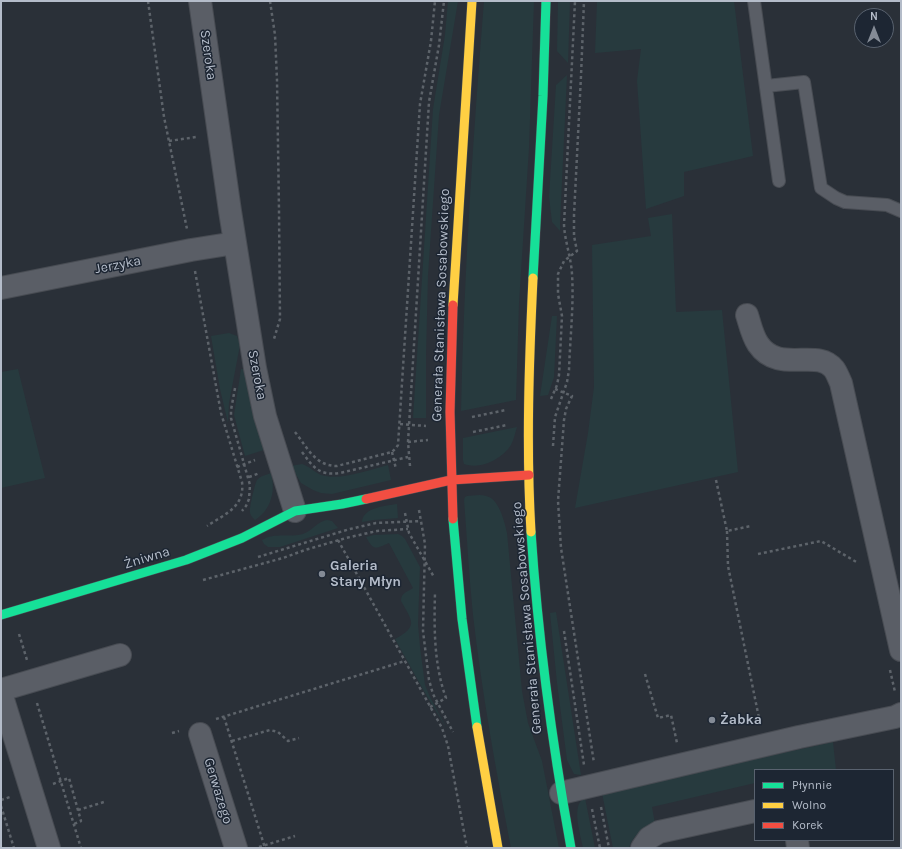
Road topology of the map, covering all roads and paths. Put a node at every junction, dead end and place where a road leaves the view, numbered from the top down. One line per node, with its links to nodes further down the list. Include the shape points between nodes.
1 (148, 1): 15 (path, via 164,117)
2 (200, 1): 14 (street, Szeroka)
3 (270, 1): 19 (path, via 278,80 280,304 280,319)
4 (435, 1): 25 (path, via 420,104)
5 (444, 1): 27 (path, via 429,102)
6 (472, 1): 44 (main road, Generała Stanisława Sosabowskiego, via 451,321)
7 (546, 1): 42 (main road, Generała Stanisława Sosabowskiego, via 529,352)
8 (575, 1): 16 (path, via 564,225)
9 (584, 1): 16 (path, via 574,215 577,251)
10 (754, 1): 11 (lane)
11 (766, 86): 12 (lane); 13 (lane, via 804,82 821,188 845,202 887,205)
12 (779, 181)
13 (901, 211)
14 (235, 244): 15 (street, Jerzyka); 49 (street, Szeroka, via 265,416)
15 (191, 250): 17 (street, Jerzyka); 39 (path, via 220,407)
16 (570, 256): 20 (path, via 564,261 558,274 562,316 559,375); 21 (path, via 572,301 568,374)
17 (1, 288)
18 (747, 315): 68 (street, via 758,344 767,353 783,360 818,360 828,364 834,369 841,383)
19 (273, 345)
20 (555, 390): 21 (path); 22 (path)
21 (563, 392): 33 (path, via 555,417); 86 (path, via 572,396 564,420 558,490 561,548)
22 (548, 401)
23 (508, 410): 24 (path)
24 (470, 418)
25 (400, 424): 27 (path); 34 (path, via 398,445)
26 (508, 424): 30 (path)
27 (409, 425): 28 (path); 32 (path)
28 (426, 426)
29 (291, 427): 34 (path, via 317,459 326,465 337,466)
30 (470, 432)
31 (426, 440): 32 (path)
32 (408, 442): 36 (path)
33 (553, 448)
34 (392, 452): 38 (path)
35 (305, 456): 38 (path, via 315,468 331,474)
36 (408, 457): 38 (path); 40 (path)
37 (259, 459): 39 (path)
38 (394, 461): 41 (path)
39 (237, 467): 53 (path, via 242,485 239,502)
40 (411, 471)
41 (396, 473)
42 (529, 475): 44 (main road); 87 (main road, Generała Stanisława Sosabowskiego, via 539,633)
43 (249, 477): 48 (path, via 250,496)
44 (451, 480): 49 (main road, via 342,504); 100 (main road, Generała Stanisława Sosabowskiego, via 466,655 478,740)
45 (716, 480): 55 (path)
46 (419, 507): 50 (path)
47 (404, 510): 51 (path)
48 (242, 511)
49 (295, 511): 64 (main road, Żniwna, via 242,538 186,560)
50 (421, 521): 51 (path); 59 (path)
51 (407, 522): 54 (path); 58 (path, via 376,523 350,529)
52 (751, 526): 55 (path)
53 (202, 529)
54 (408, 529): 56 (path, via 377,531); 59 (path)
55 (728, 531): 85 (path, via 728,566)
56 (338, 540): 61 (path, via 278,560); 70 (path)
57 (758, 554): 60 (path, via 822,541)
58 (264, 555)
59 (425, 561): 62 (path); 74 (path, via 424,642 429,680)
60 (861, 565)
61 (200, 580)
62 (435, 580)
63 (435, 587): 74 (path, via 436,646 440,679 446,698)
64 (1, 615)
65 (563, 627): 86 (path)
66 (19, 634): 69 (path)
67 (120, 655): 72 (street)
68 (895, 658): 75 (path)
69 (28, 661)
70 (405, 661): 76 (path); 77 (path)
71 (645, 674): 84 (path, via 658,718 671,715)
72 (1, 692): 95 (street)
73 (37, 702): 91 (path)
74 (438, 702): 76 (path); 82 (path)
75 (898, 706): 85 (street, via 895,716)
76 (430, 707): 99 (path, via 446,740)
77 (224, 717): 78 (path); 83 (path)
78 (205, 728): 97 (street, Gerwazego)
79 (179, 731): 80 (path)
80 (172, 733)
81 (299, 738): 83 (path, via 288,740 278,732 270,730)
82 (455, 738)
83 (232, 741): 93 (path)
84 (677, 744)
85 (765, 745): 86 (street)
86 (593, 785): 87 (street); 102 (path); 103 (path)
87 (561, 793): 101 (main road, Generała Stanisława Sosabowskiego)
88 (104, 802): 91 (path, via 78,810 81,821)
89 (1, 806): 94 (path)
90 (754, 811): 104 (street, via 659,832 649,838)
91 (74, 824): 96 (path)
92 (295, 836): 93 (path)
93 (265, 847): 98 (path)
94 (14, 848)
95 (49, 848)
96 (81, 848)
97 (236, 848)
98 (256, 848)
99 (467, 848)
100 (498, 848)
101 (571, 848)
102 (600, 848)
103 (609, 848)
104 (642, 848)

